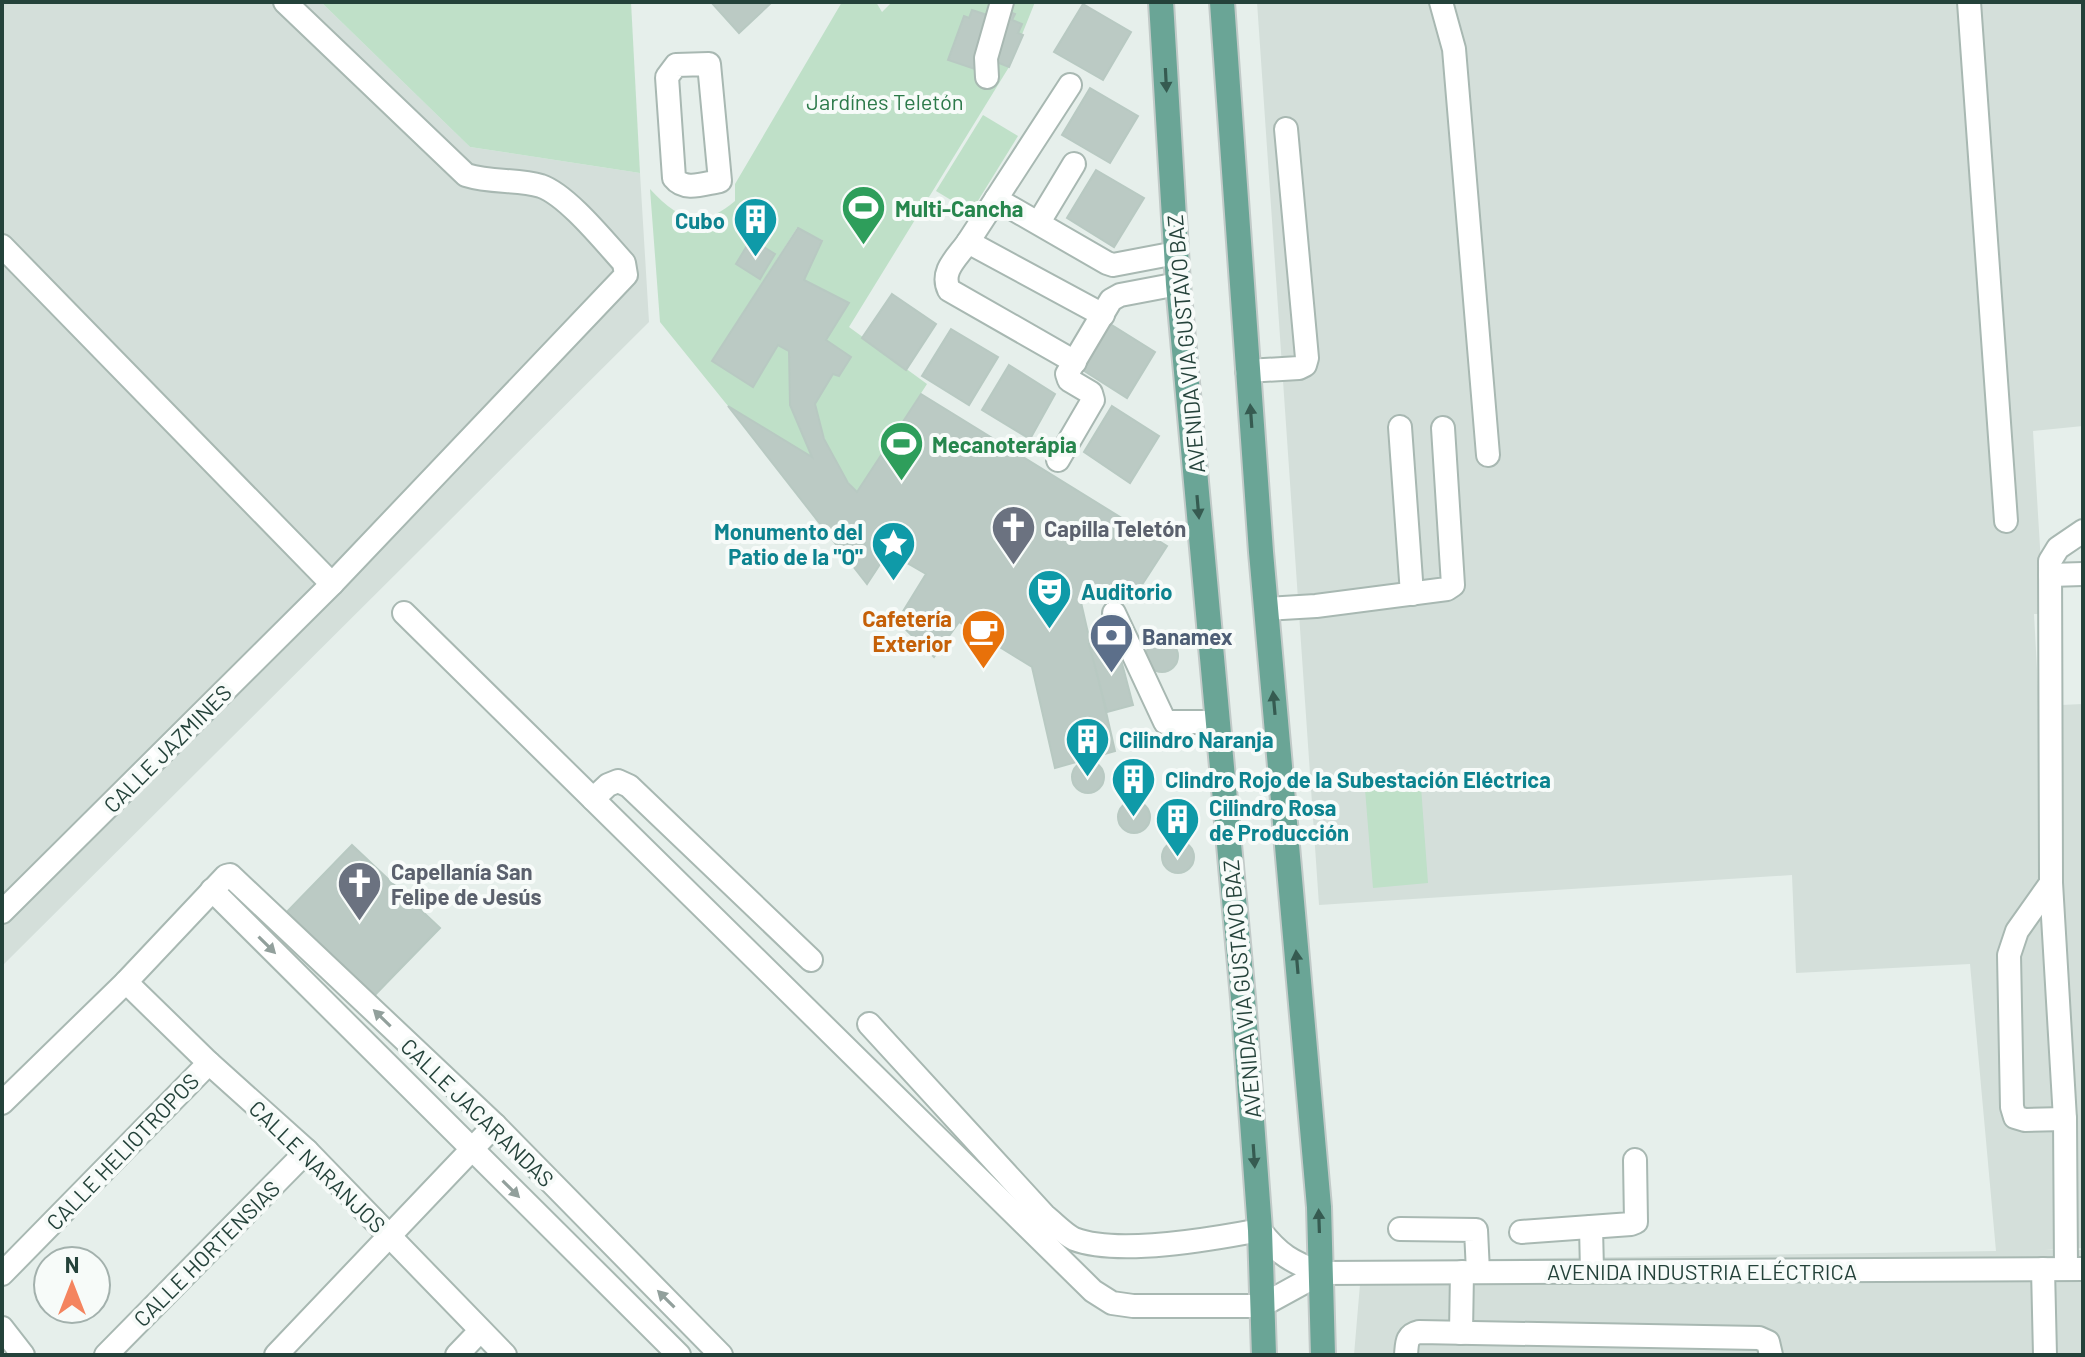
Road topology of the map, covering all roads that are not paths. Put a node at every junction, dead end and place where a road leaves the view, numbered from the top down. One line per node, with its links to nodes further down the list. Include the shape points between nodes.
1 (285, 2): 29 (street, CALLE JAZMINES, via 466,175 486,182 537,185 556,193 627,269)
2 (1002, 2): 7 (street, via 986,58)
3 (1161, 2): 16 (main road, AVENIDA VIA GUSTAVO BAZ, one-way to 16)
4 (1222, 2): 20 (main road)
5 (1441, 2): 23 (street, via 1454,49)
6 (1969, 2): 25 (street)
7 (987, 77)
8 (1070, 85): 12 (street)
9 (1286, 129): 20 (street, via 1307,358 1299,368)
10 (1074, 164): 13 (street)
11 (720, 181): 11 (street, via 709,64 676,65 667,77 674,178 686,186)
12 (996, 199): 13 (street); 14 (street)
13 (1039, 222): 16 (street, via 1113,265)
14 (968, 242): 18 (street); 19 (street, via 946,272 949,290)
15 (2, 246): 29 (street)
16 (1176, 253): 17 (main road, AVENIDA VIA GUSTAVO BAZ)
17 (1178, 284): 18 (street, via 1116,296); 34 (main road, AVENIDA VIA GUSTAVO BAZ, one-way to 34)
18 (1103, 315): 19 (street)
19 (1075, 362): 24 (street, via 1067,377 1093,400)
20 (1247, 371): 31 (main road, one-way to 20)
21 (1400, 427): 30 (street)
22 (1443, 428): 30 (street, via 1453,585)
23 (1488, 455)
24 (1058, 460)
25 (2006, 521)
26 (2083, 531): 28 (street, via 2054,552)
27 (2083, 574): 28 (street)
28 (2050, 575): 36 (street)
29 (332, 584): 38 (street, CALLE JAZMINES)
30 (1412, 594): 31 (street)
31 (1266, 609): 58 (main road, one-way to 31)
32 (404, 613): 35 (street)
33 (1114, 613): 34 (street, via 1165,722)
34 (1218, 722): 51 (main road, AVENIDA VIA GUSTAVO BAZ, one-way to 51)
35 (593, 799): 39 (street, via 618,781 629,786); 60 (street, via 1093,1291 1112,1303 1133,1306)
36 (2051, 883): 44 (street); 44 (street, via 2017,931 2009,955 2012,1107 2015,1117 2025,1120)
37 (212, 890): 40 (street); 45 (street, CALLE JACARANDAS, one-way to 37, via 230,875); 46 (street, CALLE JACARANDAS, one-way to 46)
38 (2, 912)
39 (811, 960)
40 (126, 982): 42 (street, CALLE NARANJOS); 43 (street)
41 (869, 1024): 51 (street, via 1045,1216 1072,1238 1108,1248)
42 (209, 1063): 47 (street, CALLE NARANJOS); 59 (street, CALLE HELIOTROPOS)
43 (2, 1103)
44 (2065, 1119): 55 (street)
45 (495, 1125): 46 (street); 70 (street, CALLE JACARANDAS, one-way to 45)
46 (472, 1150): 53 (street); 69 (street, CALLE JACARANDAS, one-way to 69)
47 (307, 1151): 53 (street, CALLE NARANJOS); 65 (street, CALLE HORTENSIAS)
48 (1635, 1160): 49 (street, via 1636,1222)
49 (1591, 1227): 52 (street); 56 (street)
50 (1400, 1229): 57 (street, via 1476,1230)
51 (1260, 1230): 58 (street, AVENIDA INDUSTRIA ELÉCTRICA, via 1292,1262); 60 (main road, AVENIDA VIA GUSTAVO BAZ)
52 (1521, 1232)
53 (389, 1236): 62 (street, CALLE NARANJOS); 66 (street)
54 (2043, 1269): 55 (street, AVENIDA INDUSTRIA ELÉCTRICA); 56 (street, AVENIDA INDUSTRIA ELÉCTRICA); 75 (street)
55 (2075, 1269)
56 (1592, 1271): 57 (street, AVENIDA INDUSTRIA ELÉCTRICA)
57 (1470, 1272): 58 (street, AVENIDA INDUSTRIA ELÉCTRICA); 63 (street)
58 (1321, 1273): 60 (street, AVENIDA INDUSTRIA ELÉCTRICA); 72 (main road)
59 (2, 1274)
60 (1261, 1306): 71 (main road, AVENIDA VIA GUSTAVO BAZ)
61 (2, 1328): 64 (street)
62 (480, 1331): 67 (street); 68 (street, CALLE NARANJOS)
63 (1461, 1333): 73 (street, via 1411,1334); 74 (street, via 1759,1338 1768,1342)
64 (23, 1355)
65 (106, 1355)
66 (276, 1355)
67 (457, 1355)
68 (505, 1355)
69 (679, 1355)
70 (721, 1355)
71 (1264, 1355)
72 (1323, 1355)
73 (1406, 1355)
74 (1771, 1355)
75 (2045, 1355)

